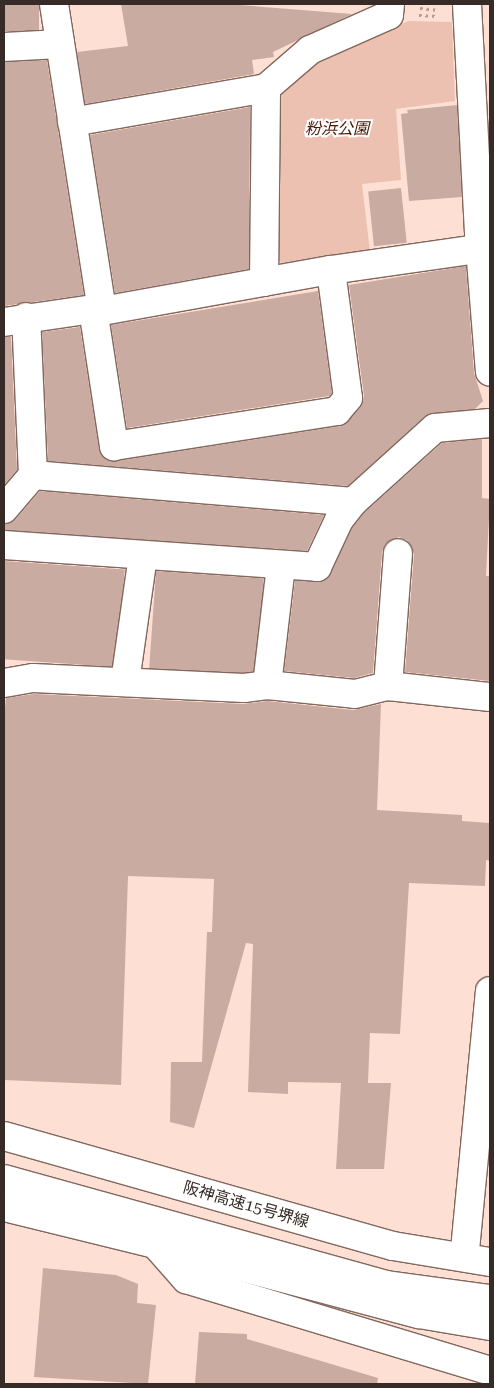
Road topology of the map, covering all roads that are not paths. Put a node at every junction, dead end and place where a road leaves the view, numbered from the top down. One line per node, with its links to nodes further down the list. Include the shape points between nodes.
1 (54, 4): 4 (main road)
2 (390, 4): 6 (main road, via 389,14 310,50)
3 (457, 7): 8 (main road)
4 (60, 44): 5 (main road); 7 (main road)
5 (4, 47)
6 (266, 88): 7 (main road); 10 (main road)
7 (72, 122): 11 (main road)
8 (485, 247): 9 (main road); 13 (main road)
9 (331, 270): 10 (main road); 11 (main road, via 348,398 338,411 114,446)
10 (264, 282): 11 (main road)
11 (97, 310): 12 (main road)
12 (15, 320): 15 (main road)
13 (490, 372)
14 (490, 423): 16 (main road, via 435,428)
15 (33, 475): 16 (main road); 17 (main road)
16 (353, 502): 21 (main road, via 339,520 317,567)
17 (4, 509)
18 (4, 545): 20 (main road)
19 (398, 553): 25 (main road)
20 (143, 555): 21 (main road); 22 (main road)
21 (281, 566): 24 (main road)
22 (125, 682): 23 (main road, via 33,678); 24 (main road, via 244,688)
23 (4, 683)
24 (267, 685): 25 (main road, via 355,694)
25 (388, 686): 26 (main road)
26 (490, 697)
27 (490, 991): 33 (main road)
28 (4, 1126): 33 (main road, via 241,1195)
29 (4, 1136): 34 (main road, 阪神高速15号堺線, via 393,1246)
30 (4, 1178): 35 (main road, via 385,1285)
31 (4, 1207): 32 (main road)
32 (155, 1244): 36 (main road, via 419,1314); 37 (main road, via 186,1279)
33 (478, 1251)
34 (490, 1262)
35 (490, 1299)
36 (490, 1326)
37 (490, 1371)

